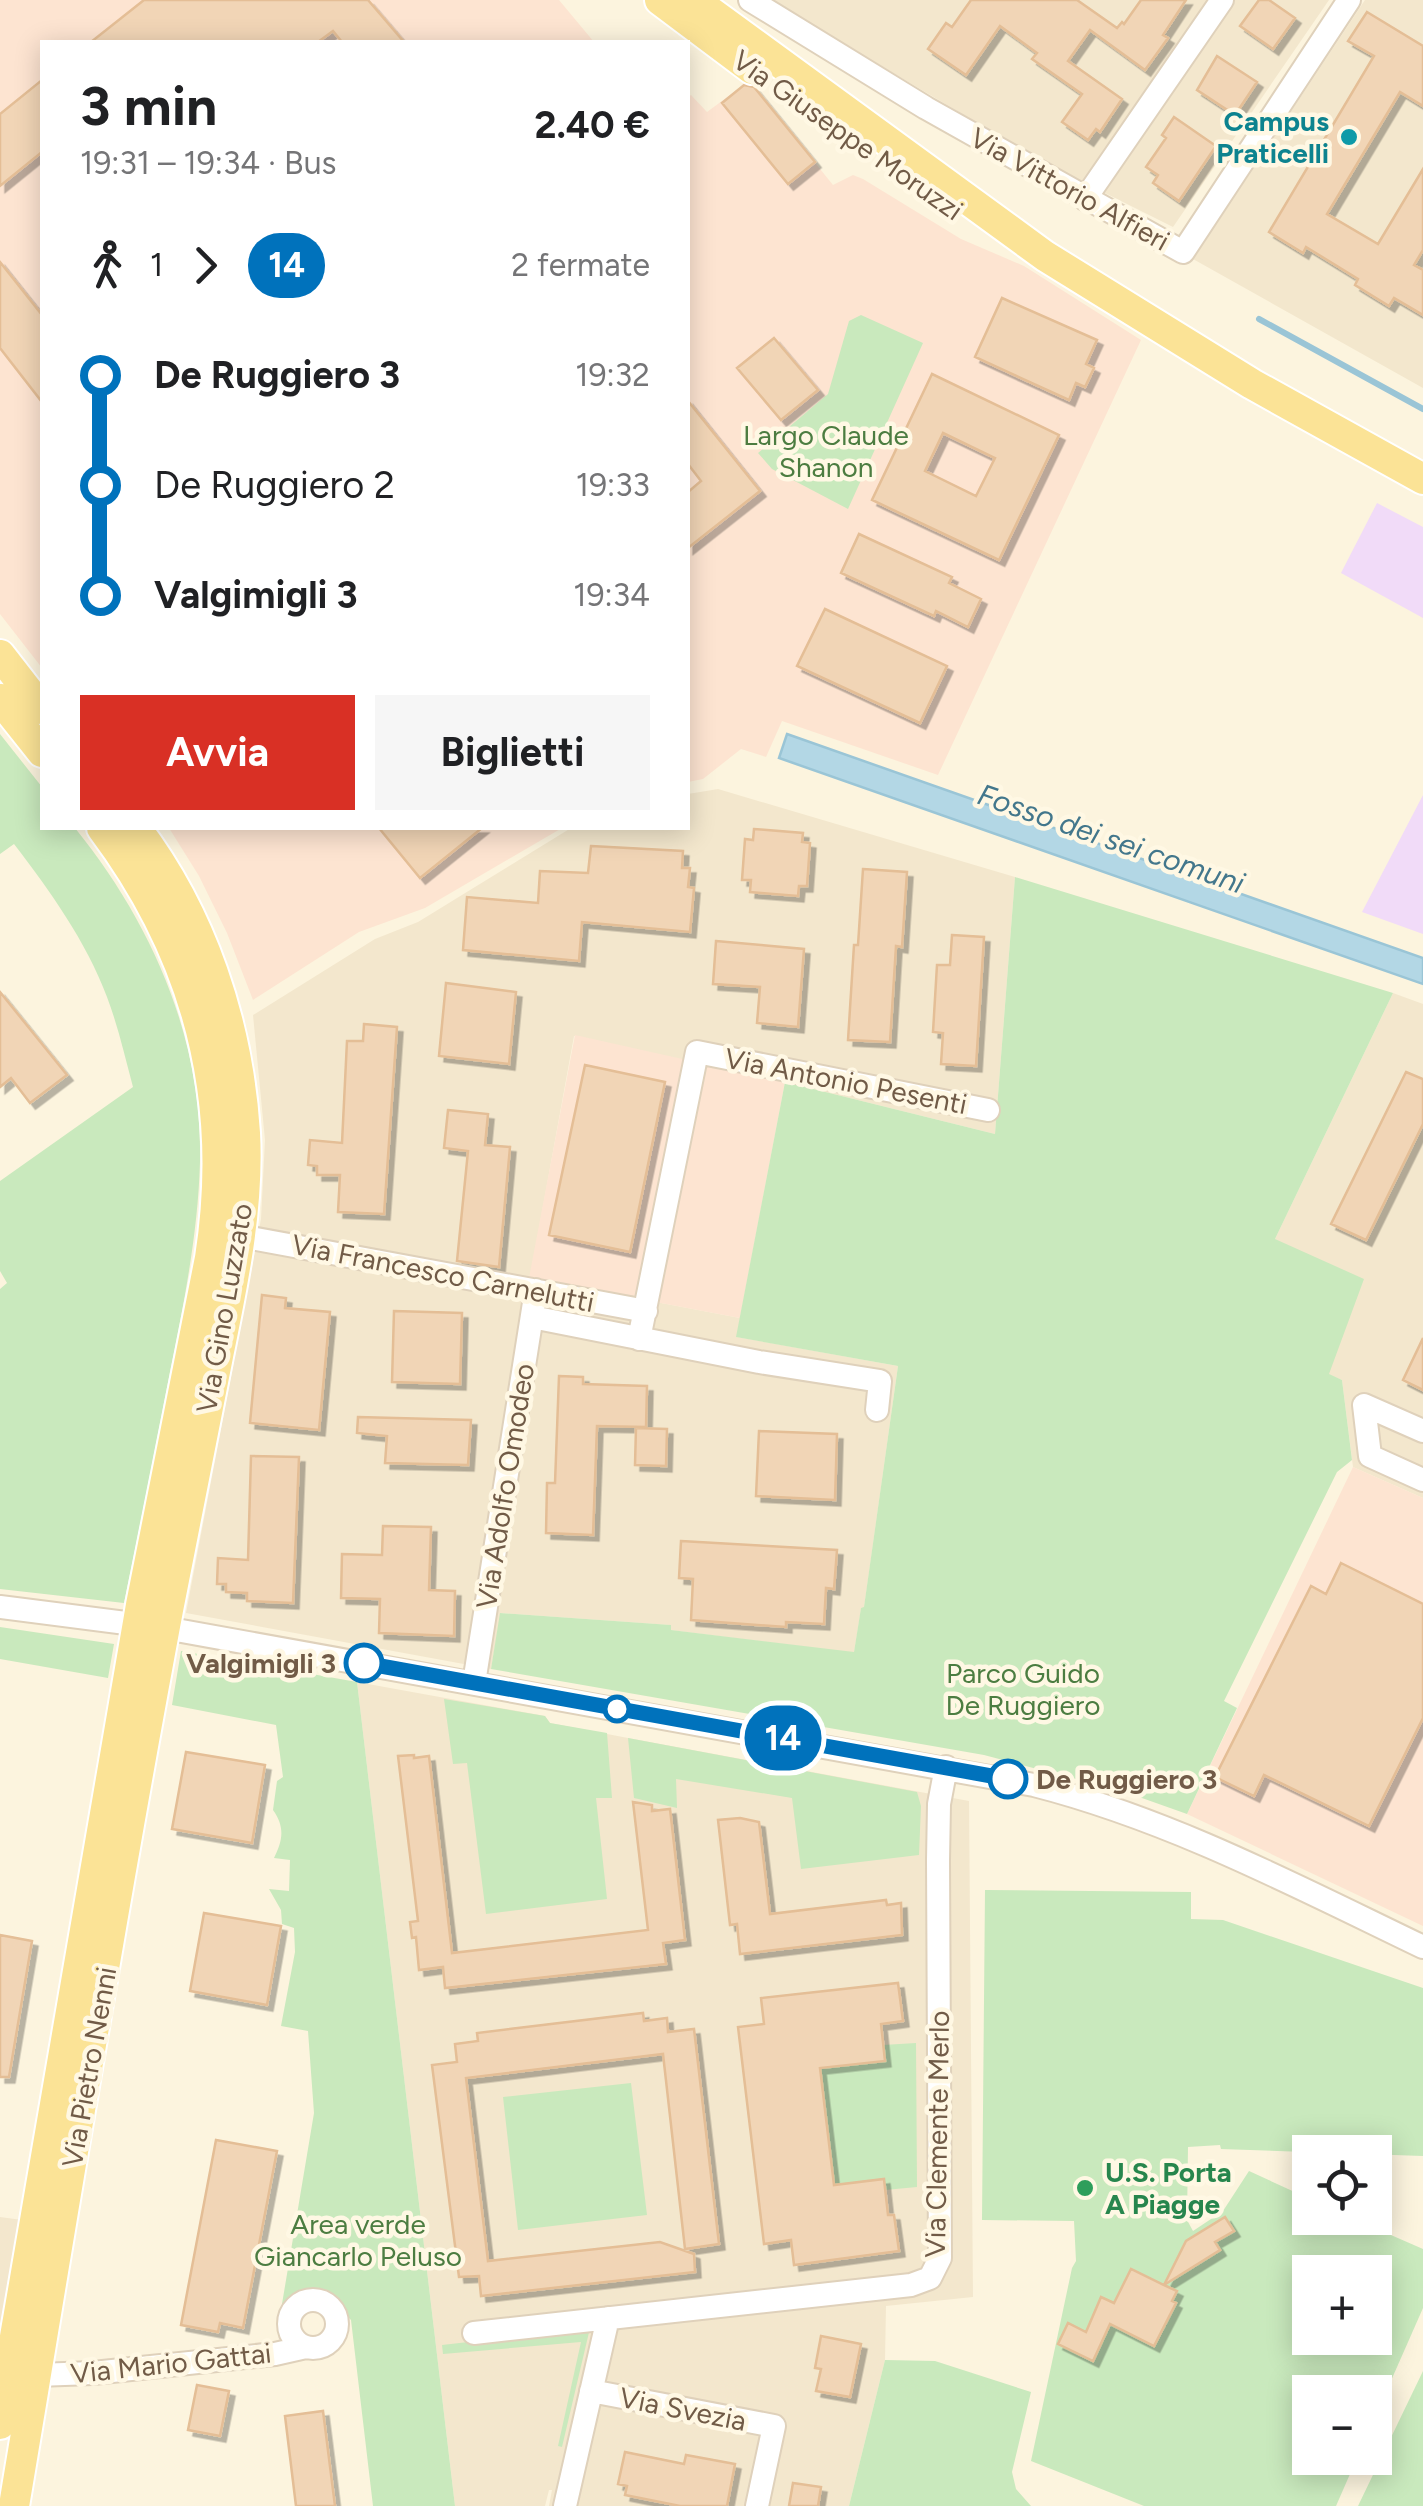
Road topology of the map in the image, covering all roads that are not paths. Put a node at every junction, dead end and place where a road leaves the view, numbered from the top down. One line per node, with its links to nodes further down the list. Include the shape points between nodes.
1 (660, 0): 7 (main road, Via Giuseppe Moruzzi, via 929,194)
2 (694, 0): 7 (main road, Via Giuseppe Moruzzi)
3 (750, 0): 6 (street, Via Vittorio Alfieri)
4 (1222, 0): 6 (street)
5 (1349, 0): 6 (street, Via Vittorio Alfieri, via 1183,252)
6 (1085, 198)
7 (1045, 256): 8 (main road, Via Giuseppe Moruzzi, via 1252,384)
8 (1423, 479)
9 (0, 655): 11 (main road)
10 (0, 699): 12 (main road)
11 (40, 706)
12 (40, 749)
13 (103, 830): 25 (main road, Via Gino Luzzato, via 145,890 183,969 208,1056 218,1140 210,1258)
14 (137, 830): 16 (main road, Via Gino Luzzato, via 196,930 228,1022 245,1135)
15 (988, 1110): 18 (street, Via Antonio Pesenti, via 697,1052)
16 (240, 1236): 17 (street, Via Francesco Carnelutti); 25 (main road, Via Gino Luzzato)
17 (536, 1290): 18 (street, Via Francesco Carnelutti); 19 (street, Via Adolfo Omodeo)
18 (646, 1311): 20 (street, Via Antonio Pesenti)
19 (532, 1318): 20 (street, Via Francesco Carnelutti); 26 (street, Via Adolfo Omodeo)
20 (639, 1339): 21 (street, Via Francesco Carnelutti, via 880,1381)
21 (877, 1410)
22 (1423, 1431): 23 (street, via 1364,1404 1370,1456)
23 (1423, 1480)
24 (0, 1607): 25 (street)
25 (152, 1625): 26 (street); 32 (main road, Via Pietro Nenni); 34 (main road, Via Pietro Nenni)
26 (474, 1683): 27 (street)
27 (946, 1767): 28 (street, via 1129,1812); 29 (street, Via Clemente Merlo, via 938,1841 935,2273 911,2285)
28 (1423, 1947)
29 (608, 2318): 30 (street, Via Clemente Merlo); 33 (street, Via Svezia)
30 (474, 2333)
31 (306, 2348): 32 (street, Via Mario Gattai)
32 (36, 2375): 35 (main road, Via Pietro Nenni)
33 (591, 2390): 36 (street, Via Svezia); 37 (street, Via Svezia, via 774,2426)
34 (0, 2424)
35 (14, 2506)
36 (565, 2506)
37 (757, 2506)

